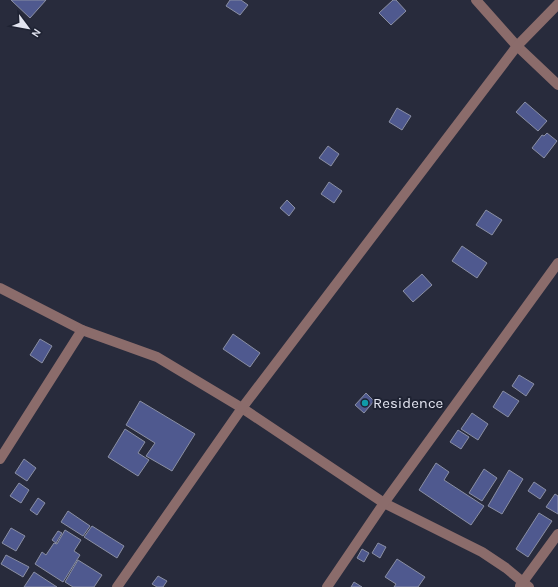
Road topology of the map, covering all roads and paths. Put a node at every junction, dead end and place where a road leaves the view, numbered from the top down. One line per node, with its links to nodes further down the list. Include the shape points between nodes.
1 (476, 0): 3 (street)
2 (558, 4): 3 (street)
3 (517, 46): 4 (street); 8 (street)
4 (558, 85)
5 (558, 263): 10 (street)
6 (0, 288): 7 (street)
7 (82, 330): 8 (street, via 157,357); 9 (street)
8 (242, 408): 10 (street); 13 (street)
9 (0, 459)
10 (384, 503): 12 (street, via 482,552 506,568); 14 (street)
11 (558, 534): 12 (street)
12 (523, 585)
13 (117, 587)
14 (327, 587)

